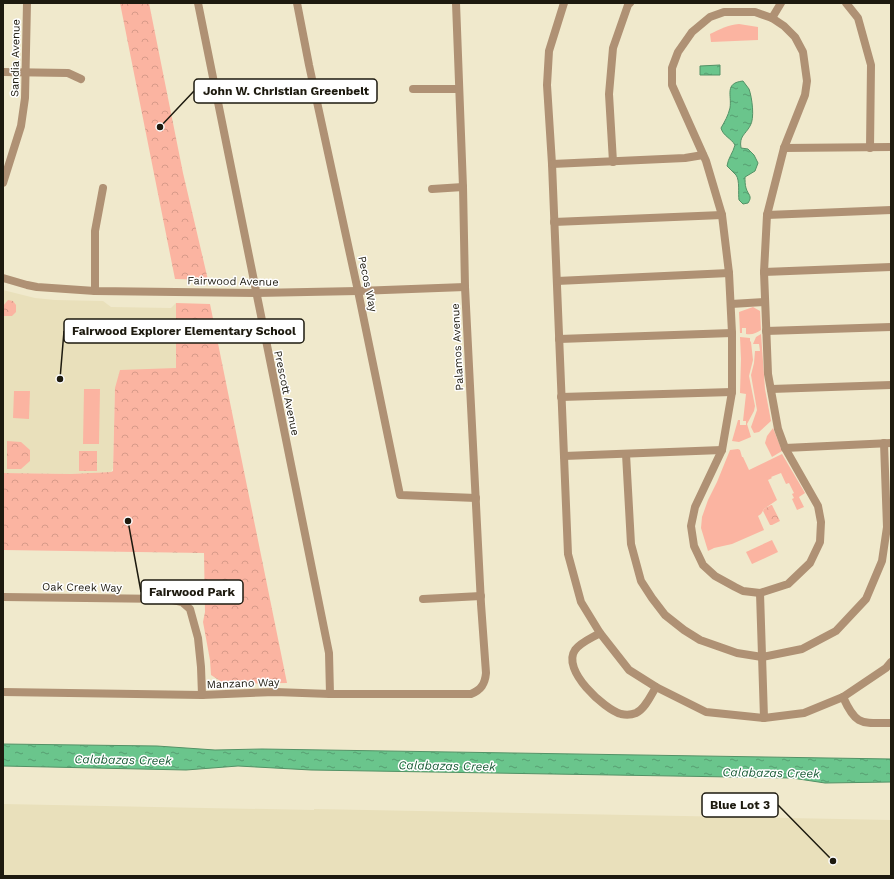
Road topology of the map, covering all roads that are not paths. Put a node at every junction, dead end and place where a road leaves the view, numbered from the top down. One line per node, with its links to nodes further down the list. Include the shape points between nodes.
1 (27, 3): 11 (street, Sandia Avenue)
2 (198, 3): 37 (street, Prescott Avenue)
3 (297, 3): 36 (street, Pecos Way)
4 (456, 3): 14 (street, Palamos Avenue)
5 (564, 3): 20 (street, via 549,58 547,85)
6 (630, 3): 19 (street, via 613,48 609,94)
7 (781, 3): 9 (street)
8 (846, 3): 17 (street, via 858,18 871,65)
9 (772, 18): 16 (street, via 795,37 803,52 807,80); 18 (street, via 755,12 717,14 692,32 678,52 672,68 672,85)
10 (3, 72): 11 (street)
11 (26, 72): 12 (street, via 68,73); 21 (street, Sandia Avenue, via 21,126)
12 (81, 79)
13 (413, 89): 14 (street)
14 (459, 89): 24 (street, Palamos Avenue)
15 (891, 147): 17 (street)
16 (784, 148): 17 (street); 27 (street)
17 (870, 148)
18 (703, 155): 19 (street); 26 (street)
19 (613, 162): 20 (street)
20 (552, 164): 28 (street)
21 (3, 183)
22 (103, 188): 35 (street, via 95,230)
23 (432, 188): 24 (street)
24 (463, 188): 34 (street, Palamos Avenue)
25 (891, 210): 27 (street)
26 (722, 215): 28 (street); 31 (street)
27 (767, 215): 30 (street)
28 (554, 222): 33 (street)
29 (891, 267): 30 (street)
30 (764, 272): 38 (street)
31 (729, 273): 33 (street); 39 (street)
32 (3, 278): 35 (street, Fairwood Avenue, via 27,286)
33 (557, 281): 43 (street)
34 (465, 287): 36 (street, Fairwood Avenue); 53 (street, Palamos Avenue)
35 (95, 291): 37 (street, Fairwood Avenue)
36 (358, 291): 37 (street, Fairwood Avenue); 53 (street, Pecos Way, via 400,495)
37 (256, 293): 64 (street, Prescott Avenue, via 329,654)
38 (765, 302): 39 (street); 41 (street)
39 (730, 304): 42 (street)
40 (891, 327): 41 (street)
41 (766, 331): 45 (street)
42 (732, 333): 43 (street); 46 (street)
43 (559, 339): 47 (street)
44 (891, 385): 45 (street)
45 (771, 389): 49 (street, via 778,429)
46 (732, 392): 47 (street); 50 (street)
47 (561, 397): 52 (street)
48 (888, 443): 49 (street); 59 (street, via 888,527 882,561 866,599 836,631 802,648)
49 (785, 448): 54 (street, via 818,506 821,522 820,542 810,563 788,584)
50 (722, 450): 51 (street); 54 (street, via 695,507 691,526 694,546 703,565 715,576 742,591)
51 (626, 454): 52 (street); 59 (street, via 631,544 641,581 652,598 666,615 700,640 737,653)
52 (564, 456): 58 (street, via 568,554 581,602)
53 (476, 498): 55 (street, Palamos Avenue)
54 (760, 593): 59 (street)
55 (481, 596): 57 (street); 62 (street, Palamos Avenue, via 486,673)
56 (3, 598): 65 (street, Oak Creek Way, via 182,602 190,609 198,638)
57 (423, 600)
58 (600, 633): 61 (street, via 629,670); 61 (street, via 575,650 572,658 576,675 585,687 620,714 629,715 642,708)
59 (762, 657): 67 (street)
60 (891, 662): 66 (street)
61 (656, 687): 67 (street, via 706,712)
62 (482, 688): 64 (street, Manzano Way, via 471,694)
63 (3, 692): 65 (street, Manzano Way)
64 (330, 694): 65 (street, Manzano Way, via 275,692)
65 (202, 695)
66 (843, 697): 67 (street, via 804,713); 68 (street, via 859,721)
67 (764, 718)
68 (891, 723)

